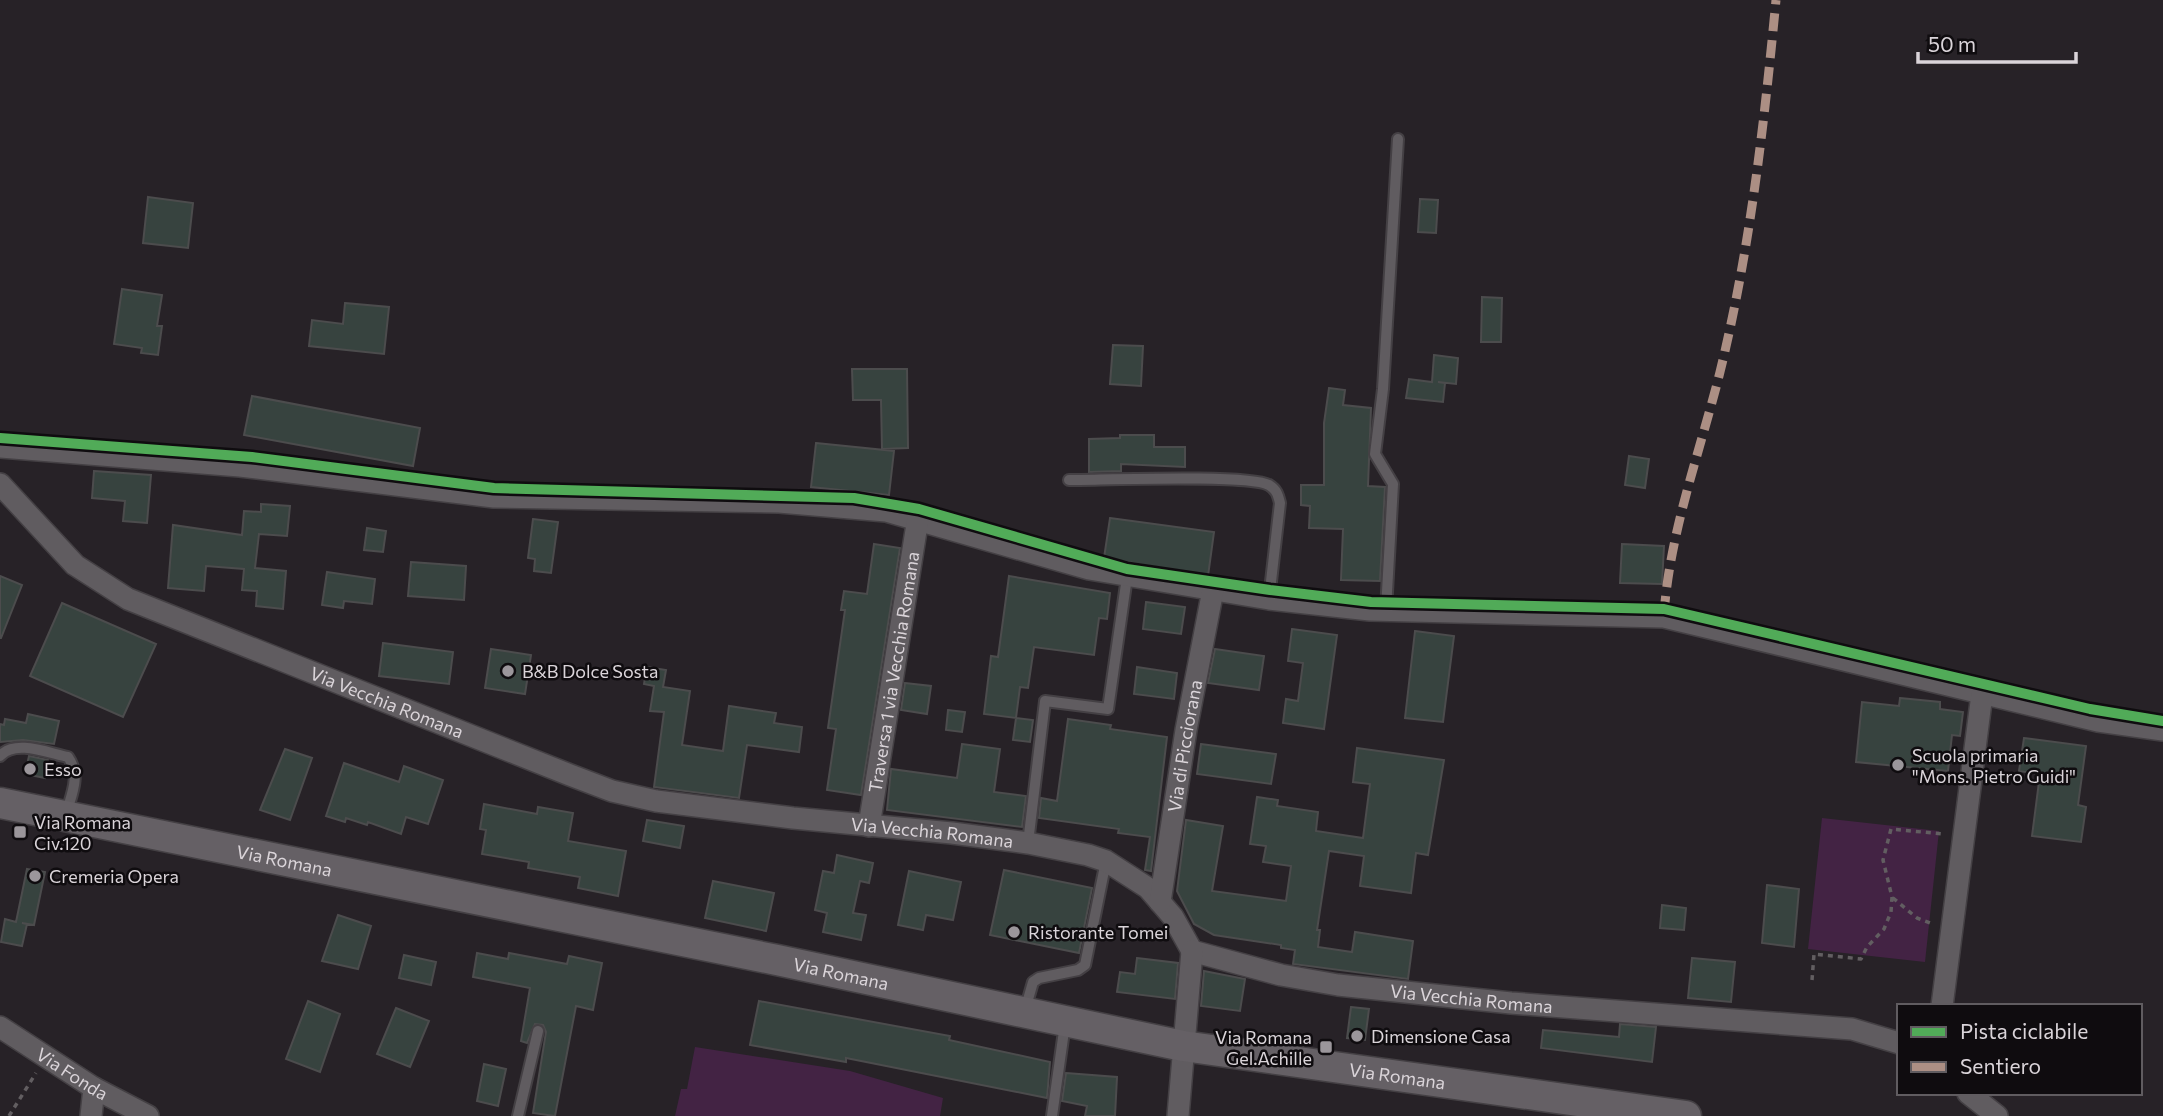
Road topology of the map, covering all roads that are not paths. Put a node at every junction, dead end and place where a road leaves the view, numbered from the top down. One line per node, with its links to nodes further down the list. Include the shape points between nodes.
1 (1398, 139): 9 (lane, via 1383,389 1375,440 1380,467 1393,484)
2 (0, 447): 5 (street, via 240,466 494,497 779,502 845,506)
3 (1069, 480): 8 (lane, via 1239,481 1272,486 1280,503)
4 (0, 484): 15 (street, Via Vecchia Romana, via 75,565 100,584 213,635 612,791 656,801)
5 (918, 518): 6 (street); 15 (street, Traversa 1 via Vecchia Romana)
6 (1127, 577): 7 (street); 16 (lane, via 1108,709 1045,701)
7 (1213, 590): 8 (street); 18 (street, Via di Picciorana)
8 (1269, 599): 9 (street)
9 (1386, 610): 10 (street, via 1664,618)
10 (1982, 694): 11 (street); 20 (street)
11 (2163, 730)
12 (0, 756): 14 (lane, via 19,747 68,757 76,768 76,778)
13 (0, 803): 14 (main road, Via Romana)
14 (65, 816): 21 (main road, Via Romana)
15 (869, 826): 16 (street, Via Vecchia Romana)
16 (1028, 843): 17 (street, Via Vecchia Romana)
17 (1106, 861): 18 (street, Via Vecchia Romana, via 1133,876); 21 (lane, via 1085,965 1038,978)
18 (1160, 902): 19 (street, Via Vecchia Romana)
19 (1192, 951): 25 (street, Via Vecchia Romana, via 1338,985 1852,1029); 26 (street)
20 (1942, 1004)
21 (1024, 1012): 22 (main road, Via Romana)
22 (1065, 1021): 26 (main road, Via Romana); 33 (lane)
23 (0, 1027): 27 (street, Via Fonda)
24 (538, 1031): 32 (lane)
25 (1897, 1041)
26 (1183, 1046): 29 (main road, Via Romana, via 1326,1064); 34 (street)
27 (94, 1088): 30 (street); 31 (street, Via Fonda)
28 (1971, 1095): 36 (street)
29 (1582, 1109): 35 (main road, Via Romana)
30 (91, 1116)
31 (148, 1116)
32 (518, 1116)
33 (1052, 1116)
34 (1178, 1116)
35 (1686, 1116)
36 (1997, 1116)

